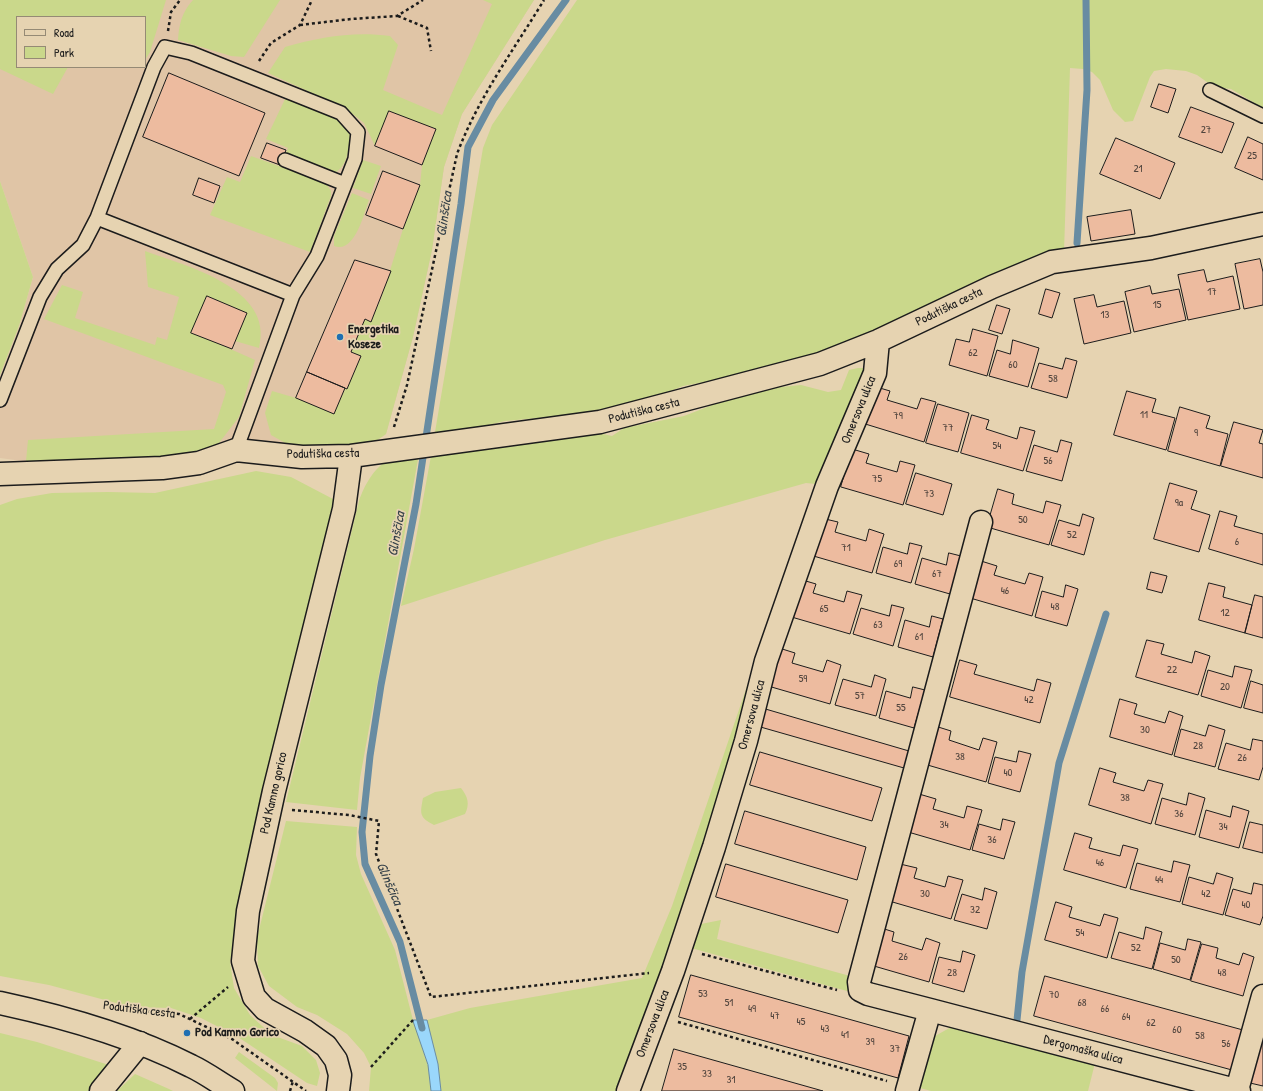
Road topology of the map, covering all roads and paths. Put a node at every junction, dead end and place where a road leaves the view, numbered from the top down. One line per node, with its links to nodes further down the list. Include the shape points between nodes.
1 (180, 0): 7 (path, via 171,12)
2 (312, 0): 6 (path)
3 (423, 0): 5 (path)
4 (544, 0): 19 (path, via 494,78 457,154)
5 (397, 16): 6 (path); 8 (path, via 427,28)
6 (300, 25): 9 (path, via 271,43)
7 (165, 47): 9 (lane, via 191,53); 14 (lane, via 154,67)
8 (431, 51)
9 (249, 76): 13 (lane, via 341,113 358,132 355,159)
10 (1210, 90): 11 (lane)
11 (1263, 116)
12 (285, 160): 13 (lane)
13 (345, 184): 16 (lane, via 317,256)
14 (97, 218): 16 (lane); 18 (lane, via 83,245 57,269 40,297)
15 (1263, 224): 17 (street, Podutiška cesta, via 1151,248 1052,262 992,287)
16 (293, 295): 20 (lane)
17 (878, 341): 19 (street, Podutiška cesta, via 820,364 600,422); 25 (street, Omersova ulica, via 875,373 827,486 766,661 729,797)
18 (0, 400)
19 (393, 449): 21 (street, Podutiška cesta)
20 (236, 450): 21 (street, Podutiška cesta, via 302,457); 22 (street, Podutiška cesta, via 199,463 162,468)
21 (351, 456): 24 (street, Pod Kamno gorico, via 344,509)
22 (0, 474)
23 (981, 522): 28 (street, via 859,982)
24 (270, 808): 26 (path, via 348,815 379,821 376,854 431,997); 27 (street, Pod Kamno gorico, via 244,940 243,962)
25 (681, 948): 26 (street, Omersova ulica); 28 (path, via 849,993)
26 (673, 971): 33 (street, Omersova ulica)
27 (246, 973): 34 (path); 44 (street, Pod Kamno gorico, via 254,997 265,1009 326,1046 336,1060 340,1075)
28 (860, 990): 32 (street)
29 (1263, 996): 46 (street, Dergomaška ulica)
30 (0, 1003): 36 (street, Podutiška cesta, via 45,1013)
31 (115, 1009): 34 (path, Podutiška cesta, via 179,1014)
32 (930, 1010): 39 (street); 46 (street, Dergomaška ulica)
33 (657, 1016): 39 (path); 45 (street, Omersova ulica)
34 (190, 1019): 38 (path, Podutiška cesta, via 232,1039)
35 (413, 1020): 37 (path)
36 (140, 1043): 40 (street); 41 (street, Podutiška cesta, via 192,1066)
37 (371, 1067)
38 (293, 1081): 42 (path); 43 (path, Podutiška cesta)
39 (908, 1089)
40 (101, 1091)
41 (233, 1091)
42 (290, 1091)
43 (306, 1091)
44 (338, 1091)
45 (628, 1091)
46 (1238, 1091)

